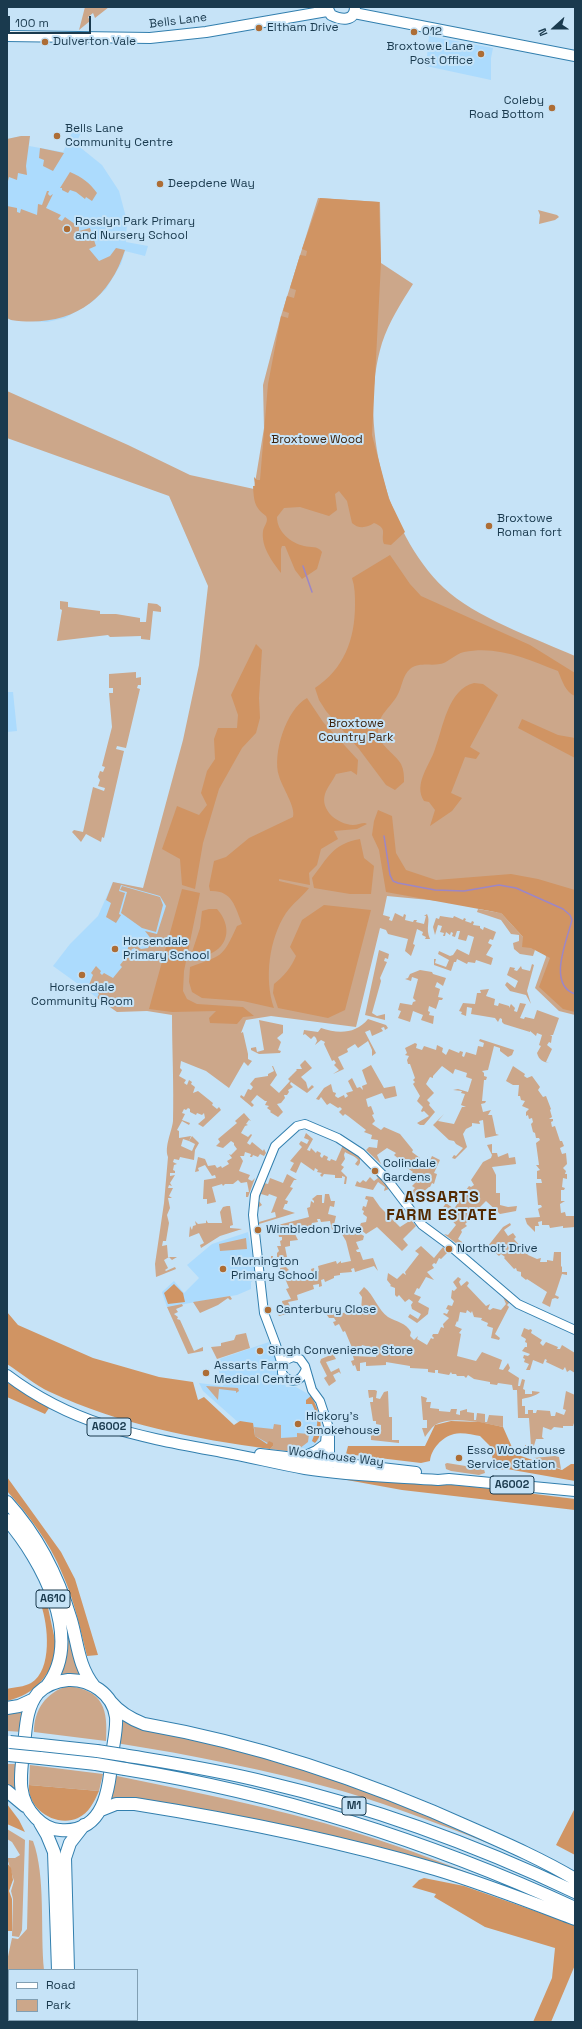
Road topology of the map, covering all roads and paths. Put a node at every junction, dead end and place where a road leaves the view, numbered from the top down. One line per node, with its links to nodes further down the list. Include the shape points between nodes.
1 (327, 9): 2 (main road, via 334,17 344,19 352,17); 3 (main road, Bells Lane, via 206,32 150,38)
2 (355, 10): 4 (main road)
3 (7, 36)
4 (575, 56)
5 (575, 1330): 6 (street, via 518,1304 422,1225 387,1179 361,1153 338,1138 305,1124 297,1126 276,1144 255,1195 254,1221 262,1300 267,1324)
6 (276, 1345): 7 (street); 8 (street)
7 (290, 1358): 8 (street); 9 (street, via 300,1359)
8 (282, 1365): 11 (street, via 284,1376)
9 (305, 1371): 11 (street, via 302,1377); 12 (street)
10 (7, 1375): 15 (main road, Woodhouse Way / A6002, via 51,1405 98,1424 163,1442)
11 (295, 1381): 12 (street)
12 (312, 1390): 13 (street)
13 (326, 1419): 14 (street); 17 (street, via 330,1431)
14 (324, 1444): 16 (street); 17 (street)
15 (222, 1452): 16 (main road, Woodhouse Way / A6002); 18 (main road, Woodhouse Way / A6002)
16 (299, 1458): 17 (main road, Woodhouse Way / A6002)
17 (326, 1463): 18 (main road); 19 (main road, Woodhouse Way / A6002, via 428,1473); 20 (main road, A6002)
18 (312, 1470): 20 (main road, Woodhouse Way / A6002)
19 (449, 1479): 20 (main road, Woodhouse Way / A6002); 21 (main road, Woodhouse Way / A6002)
20 (428, 1480)
21 (575, 1491)
22 (7, 1502): 24 (highway, A610, via 34,1536 51,1566 65,1601)
23 (7, 1520): 26 (highway, A610, via 39,1568 58,1617 62,1655 55,1675)
24 (76, 1640): 25 (highway, A610, via 82,1666); 30 (highway, via 90,1669 117,1702 131,1715)
25 (94, 1686): 26 (highway, via 74,1680 61,1681); 28 (highway)
26 (46, 1687): 27 (highway)
27 (34, 1699): 29 (highway); 34 (highway, via 27,1718 20,1784)
28 (111, 1702): 30 (highway, via 130,1719); 35 (highway, via 116,1722 108,1791)
29 (7, 1708)
30 (162, 1728): 38 (highway, via 258,1751 376,1789 429,1809 550,1864)
31 (9, 1741): 39 (highway, M1, bridge, via 123,1754 231,1774 320,1796 464,1844)
32 (8, 1755): 40 (highway, M1, bridge, via 125,1769 233,1789 319,1811 436,1849)
33 (7, 1791): 34 (highway)
34 (28, 1810): 36 (highway)
35 (101, 1810): 37 (highway); 41 (highway, via 116,1804 135,1804 313,1837 477,1882)
36 (37, 1820): 37 (highway, via 45,1826 60,1830); 42 (highway, via 54,1852)
37 (84, 1825): 43 (highway, via 70,1843 65,1858)
38 (575, 1879)
39 (575, 1892)
40 (575, 1908)
41 (575, 1919)
42 (58, 1969)
43 (68, 1969)

